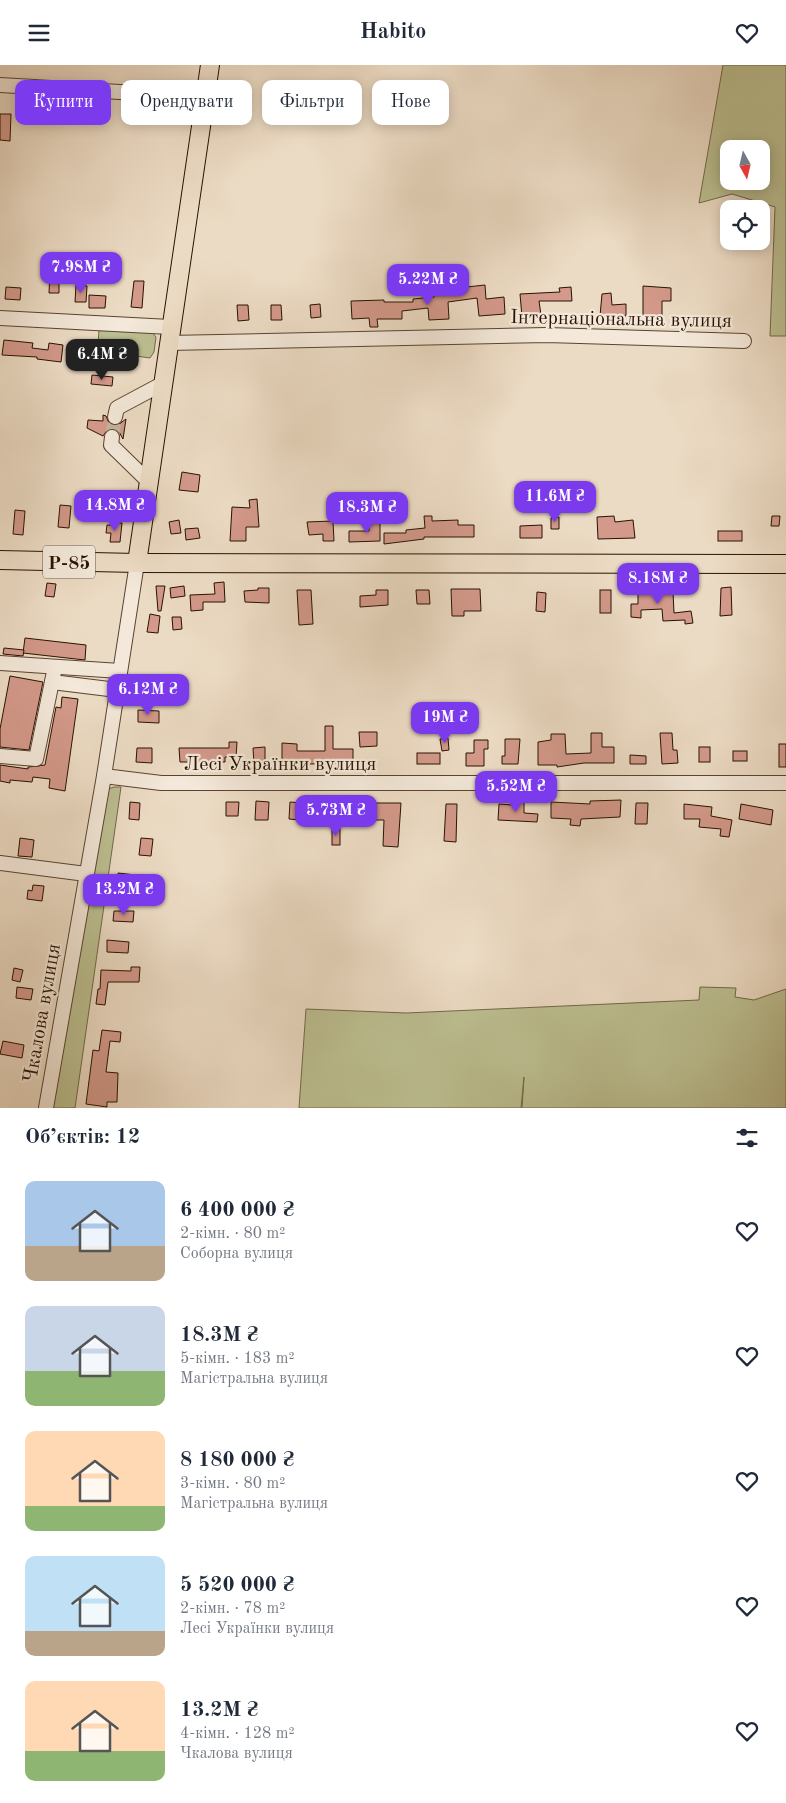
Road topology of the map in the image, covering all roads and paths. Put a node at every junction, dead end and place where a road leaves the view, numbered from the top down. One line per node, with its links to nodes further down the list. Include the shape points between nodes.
1 (210, 65): 2 (main road, Чкалова вулиця)
2 (208, 80)
3 (0, 85): 4 (street)
4 (121, 92)
5 (201, 125): 7 (main road, Чкалова вулиця)
6 (0, 318): 7 (street, Інтернаціональна вулиця)
7 (169, 335): 8 (street, Інтернаціональна вулиця, via 547,335); 9 (main road, Чкалова вулиця)
8 (744, 341)
9 (162, 384): 10 (street, via 117,408); 12 (main road, Чкалова вулиця)
10 (115, 417)
11 (112, 437): 12 (street, via 111,445)
12 (149, 482): 14 (main road, Чкалова вулиця)
13 (0, 560): 14 (main road, Р-85)
14 (137, 563): 15 (main road); 18 (street, Чкалова вулиця)
15 (786, 564)
16 (0, 663): 17 (street)
17 (55, 667): 18 (street); 19 (street)
18 (120, 671): 20 (street, Чкалова вулиця)
19 (52, 682): 20 (street); 21 (street, via 36,759)
20 (117, 690): 22 (street, Чкалова вулиця)
21 (0, 756)
22 (104, 776): 23 (street, Лесі Українки вулиця, via 161,783); 25 (street, Чкалова вулиця)
23 (786, 783)
24 (0, 863): 25 (street)
25 (86, 874): 26 (street, Чкалова вулиця)
26 (46, 1108)

